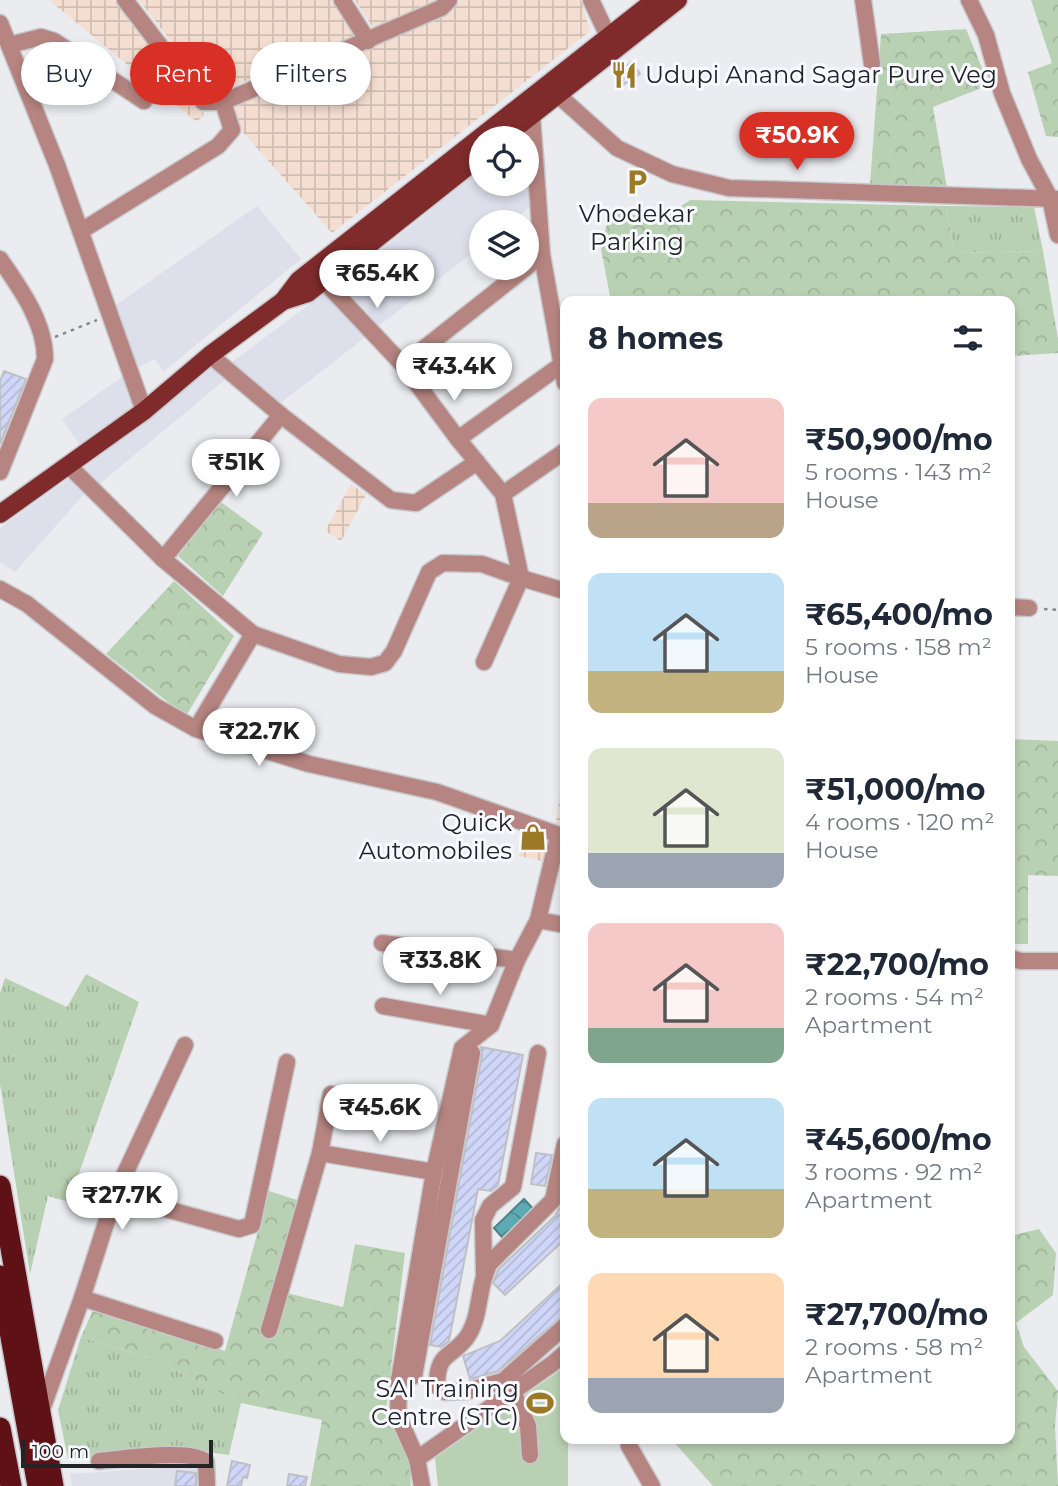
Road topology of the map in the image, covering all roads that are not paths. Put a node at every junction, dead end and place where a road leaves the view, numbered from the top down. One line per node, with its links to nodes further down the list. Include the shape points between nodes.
1 (125, 0): 11 (street)
2 (342, 0): 10 (street)
3 (449, 0): 10 (street, via 441,8)
4 (591, 0): 12 (street)
5 (655, 0): 12 (main road)
6 (678, 0): 12 (main road)
7 (863, 0): 14 (street)
8 (969, 0): 22 (street, via 986,35 1002,93 1029,159)
9 (0, 23): 13 (street)
10 (368, 41): 17 (street)
11 (157, 42)
12 (612, 42): 16 (main road); 19 (main road)
13 (9, 45): 15 (street, via 41,37 54,41); 23 (street)
14 (872, 64)
15 (130, 92)
16 (558, 95): 19 (main road); 22 (street, via 617,148 671,174 729,188)
17 (236, 97)
18 (224, 105): 23 (street, via 232,130 218,146)
19 (528, 109): 20 (main road); 25 (street); 28 (main road, via 299,280)
20 (513, 126)
21 (469, 166): 27 (main road)
22 (1054, 199): 24 (street)
23 (80, 231): 33 (street)
24 (1058, 235)
25 (542, 256): 30 (street); 31 (street)
26 (0, 259): 39 (street, via 45,341 45,359)
27 (324, 281): 28 (main road, via 308,293); 31 (street)
28 (283, 301): 29 (main road)
29 (210, 355): 33 (main road); 34 (street)
30 (560, 359)
31 (403, 365): 35 (street)
32 (560, 366): 35 (street)
33 (144, 411): 38 (main road)
34 (281, 415): 37 (street, via 391,500 416,503); 42 (street)
35 (458, 439): 37 (street)
36 (560, 454): 40 (street)
37 (477, 462): 40 (street)
38 (68, 465): 41 (main road); 42 (street)
39 (0, 471)
40 (503, 494): 43 (street)
41 (0, 514)
42 (163, 559): 48 (street)
43 (521, 578): 45 (street); 48 (street, via 482,564 443,563 429,572 394,651 385,663 371,667 339,664); 49 (street)
44 (0, 589): 50 (street, via 27,604 155,706)
45 (560, 590)
46 (1015, 607): 47 (street)
47 (1029, 608)
48 (253, 634): 50 (street)
49 (484, 662)
50 (195, 729): 51 (street, via 309,764 437,792)
51 (560, 835)
52 (560, 843): 53 (street)
53 (538, 920): 54 (street); 57 (street)
54 (560, 924)
55 (382, 943): 57 (street)
56 (1015, 959): 58 (street)
57 (517, 960): 60 (street)
58 (1058, 961)
59 (383, 1006): 60 (street)
60 (491, 1025): 68 (street, via 462,1048)
61 (185, 1045): 70 (street)
62 (472, 1053): 79 (street)
63 (538, 1053): 71 (street, via 513,1187 490,1206 483,1220)
64 (287, 1062): 70 (street, via 252,1226 239,1229)
65 (331, 1094): 66 (street)
66 (320, 1153): 68 (street); 74 (street)
67 (560, 1169): 71 (street, via 554,1200)
68 (433, 1172): 79 (street)
69 (0, 1186): 81 (highway)
70 (115, 1195): 73 (street)
71 (484, 1274): 78 (street, via 478,1310 467,1336)
72 (0, 1276): 88 (highway)
73 (82, 1298): 76 (street); 81 (street)
74 (269, 1330)
75 (560, 1330): 78 (street, via 503,1381 445,1392 438,1386)
76 (215, 1341)
77 (560, 1357): 80 (street)
78 (438, 1369): 79 (street)
79 (407, 1378): 85 (street, via 398,1416)
80 (513, 1392): 84 (street, via 528,1426); 85 (street)
81 (41, 1412): 89 (highway)
82 (0, 1428): 87 (highway)
83 (629, 1444): 92 (street)
84 (530, 1455)
85 (417, 1459): 91 (street)
86 (99, 1461): 90 (street, via 201,1457 206,1462)
87 (11, 1486)
88 (38, 1486)
89 (53, 1486)
90 (207, 1486)
91 (422, 1486)
92 (652, 1486)

